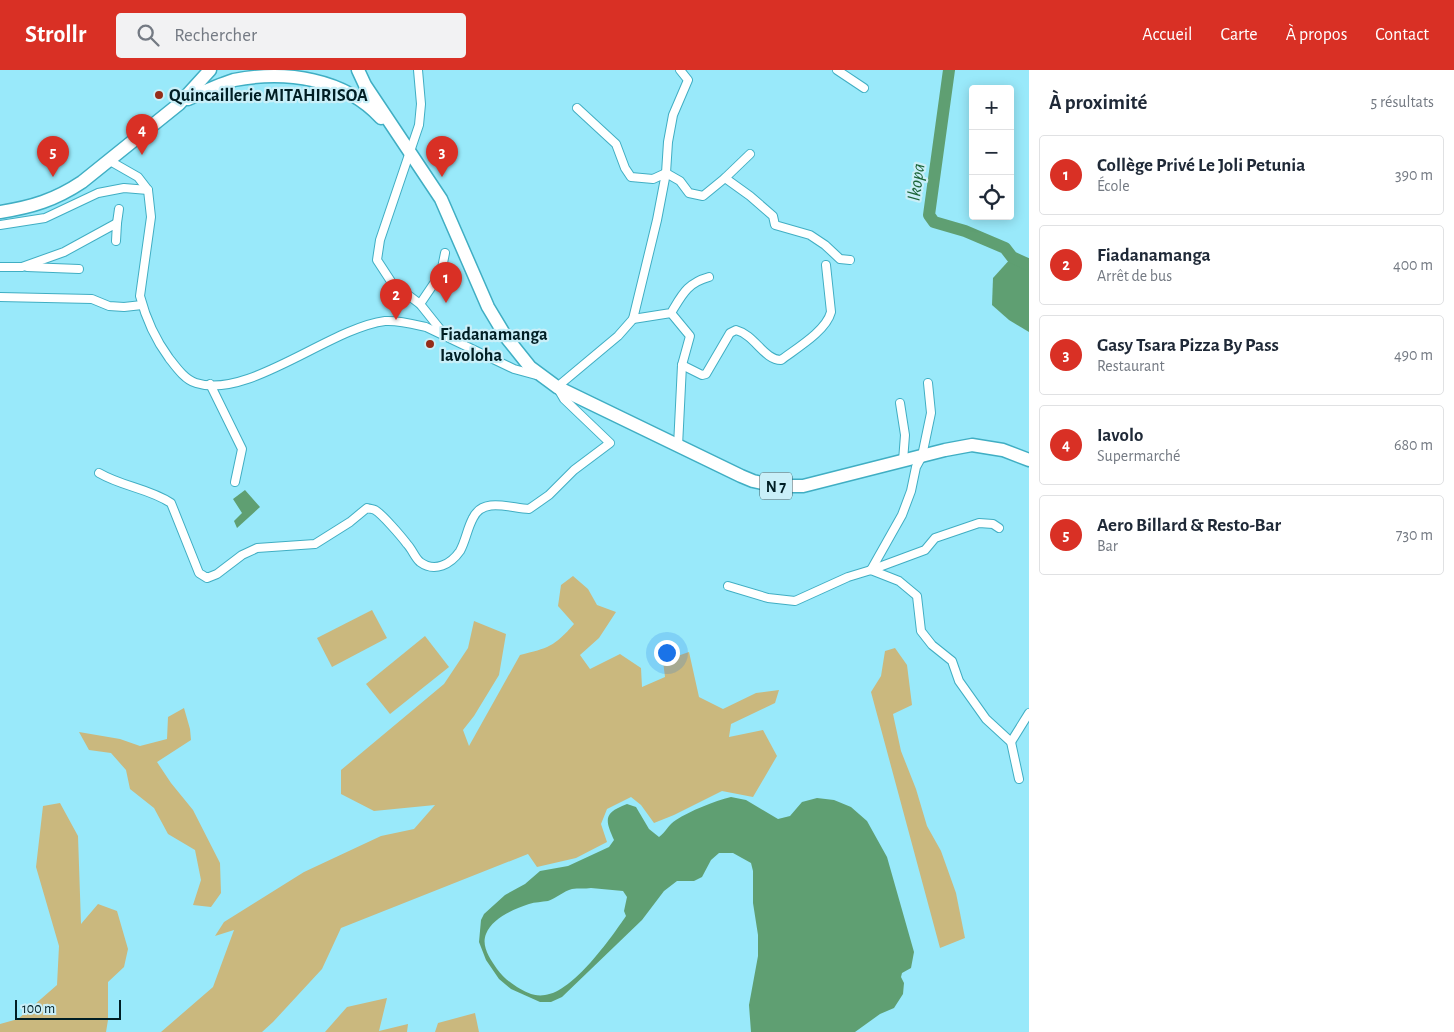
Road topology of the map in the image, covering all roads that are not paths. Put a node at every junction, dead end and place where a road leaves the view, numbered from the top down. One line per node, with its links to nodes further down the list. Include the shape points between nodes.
1 (210, 70): 9 (main road)
2 (307, 70): 7 (main road)
3 (358, 70): 11 (main road)
4 (418, 70): 11 (street, via 420,118)
5 (681, 70): 14 (street, via 688,80 673,115)
6 (838, 70): 8 (street)
7 (282, 72): 9 (main road, via 235,80); 11 (main road, via 324,80 355,96 376,112)
8 (864, 88)
9 (179, 104): 13 (main road)
10 (577, 108): 14 (street, via 616,144 631,177 653,179)
11 (407, 146): 30 (street, via 377,260 392,282); 36 (main road, N 7, via 441,199 493,314 513,348)
12 (750, 154): 15 (street)
13 (110, 161): 16 (street, via 138,176); 18 (main road, via 52,199)
14 (666, 173): 15 (street, via 689,193 703,196); 33 (street)
15 (725, 178): 23 (street, via 774,216 775,225 810,235 840,260)
16 (148, 190): 20 (street, via 124,188 98,193 45,218); 31 (street, via 152,217 140,296)
17 (119, 209): 19 (street)
18 (0, 212)
19 (117, 223): 21 (street); 26 (street, via 64,252)
20 (0, 225)
21 (116, 241)
22 (445, 253): 30 (street, via 441,273)
23 (850, 260)
24 (826, 265): 35 (street, via 829,319 781,360 768,356 752,338 736,330 730,333 706,374)
25 (0, 267): 26 (street)
26 (22, 267): 27 (street)
27 (79, 269)
28 (709, 277): 32 (street, via 697,280 687,288)
29 (0, 297): 31 (street, via 92,299 109,306)
30 (420, 304): 34 (street)
31 (142, 305): 38 (street, via 149,325 173,363 196,383)
32 (671, 313): 33 (street); 35 (street, via 690,336)
33 (633, 319): 39 (street, via 618,336)
34 (445, 336): 36 (street, via 514,369); 38 (street, via 418,325 384,322 326,342 246,379 224,385)
35 (682, 365): 41 (street)
36 (541, 377): 39 (main road, N 7)
37 (928, 383): 42 (street, via 931,413)
38 (210, 384): 46 (street, via 242,449)
39 (556, 387): 41 (main road, N 7); 45 (street, via 564,399 610,443 529,509 489,504 480,510 455,557 439,567 419,562 408,544 375,510 367,508 315,544 257,548 207,578 200,573 171,503)
40 (900, 403): 44 (street, via 905,435)
41 (678, 446): 44 (main road, N 7, via 747,479 776,486 803,486)
42 (922, 456): 43 (main road, N 7, via 972,445 1003,450); 44 (main road, N 7); 48 (street, via 902,515)
43 (1029, 460)
44 (904, 461)
45 (99, 473)
46 (235, 482)
47 (999, 528): 48 (street, via 979,523 934,538 925,550)
48 (871, 570): 49 (street, via 795,601 768,598); 51 (street, via 899,580 916,596 921,631 932,645 952,660 959,680 986,719)
49 (728, 586)
50 (1029, 713): 51 (street)
51 (1011, 742): 52 (street)
52 (1020, 779)

